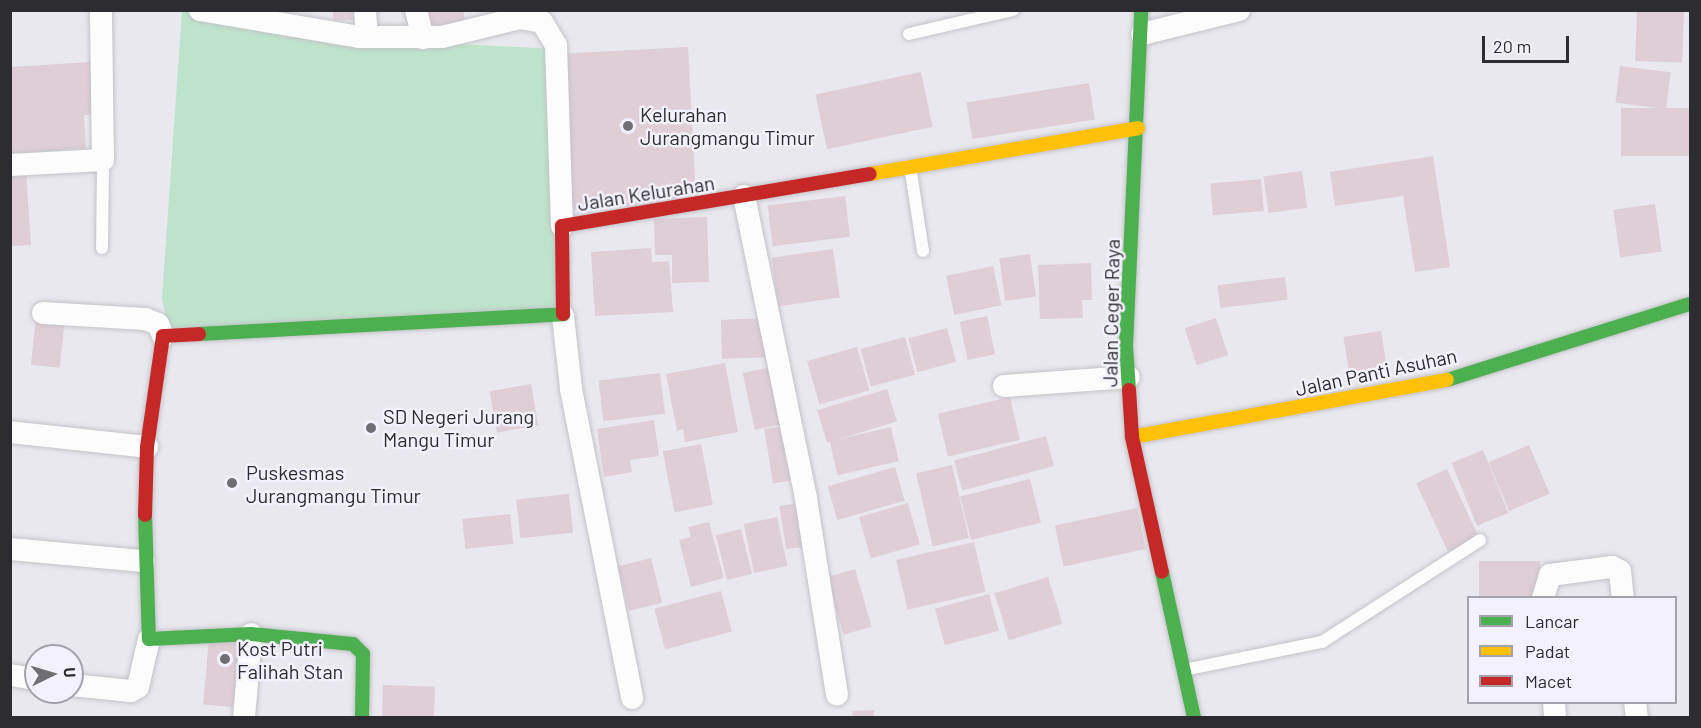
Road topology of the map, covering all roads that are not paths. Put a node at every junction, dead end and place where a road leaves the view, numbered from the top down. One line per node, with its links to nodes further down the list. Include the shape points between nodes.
1 (101, 10): 14 (street)
2 (200, 10): 11 (street)
3 (365, 10): 11 (street)
4 (416, 10): 12 (street)
5 (1013, 10): 9 (lane)
6 (1141, 10): 10 (street, Jalan Ceger Raya)
7 (1239, 10): 10 (street)
8 (472, 20): 12 (street); 18 (street, via 520,18 542,22 553,33)
9 (909, 34)
10 (1142, 34): 13 (street, Jalan Ceger Raya)
11 (367, 37): 12 (street)
12 (423, 38)
13 (1138, 128): 16 (street, Jalan Kelurahan); 25 (street, Jalan Ceger Raya)
14 (103, 160): 15 (street); 19 (lane)
15 (10, 165)
16 (910, 165): 17 (street, Jalan Kelurahan); 20 (lane)
17 (744, 196): 18 (street, Jalan Kelurahan); 39 (street, via 806,499)
18 (562, 226): 23 (street, Jalan Kelurahan)
19 (102, 248)
20 (923, 251)
21 (1690, 304): 28 (street, Jalan Panti Asuhan, via 1438,383)
22 (43, 313): 24 (street, via 145,319 158,324)
23 (563, 316): 24 (street); 40 (street, via 573,399)
24 (168, 335): 29 (street)
25 (1129, 377): 26 (street); 28 (street, Jalan Ceger Raya)
26 (1004, 386)
27 (10, 432): 29 (street)
28 (1132, 437): 37 (street, Jalan Ceger Raya)
29 (147, 447): 32 (street)
30 (1480, 540): 37 (lane, via 1322,642)
31 (10, 549): 32 (street)
32 (143, 561): 36 (street)
33 (1543, 596): 34 (street, via 1550,575 1612,567 1620,571)
34 (1623, 596)
35 (251, 634): 36 (street); 41 (street); 42 (street, via 353,644 363,654)
36 (149, 639): 38 (street, via 138,687 131,691)
37 (1182, 670): 43 (street, Jalan Ceger Raya)
38 (84, 686)
39 (837, 695)
40 (632, 698)
41 (244, 717)
42 (362, 717)
43 (1194, 717)

